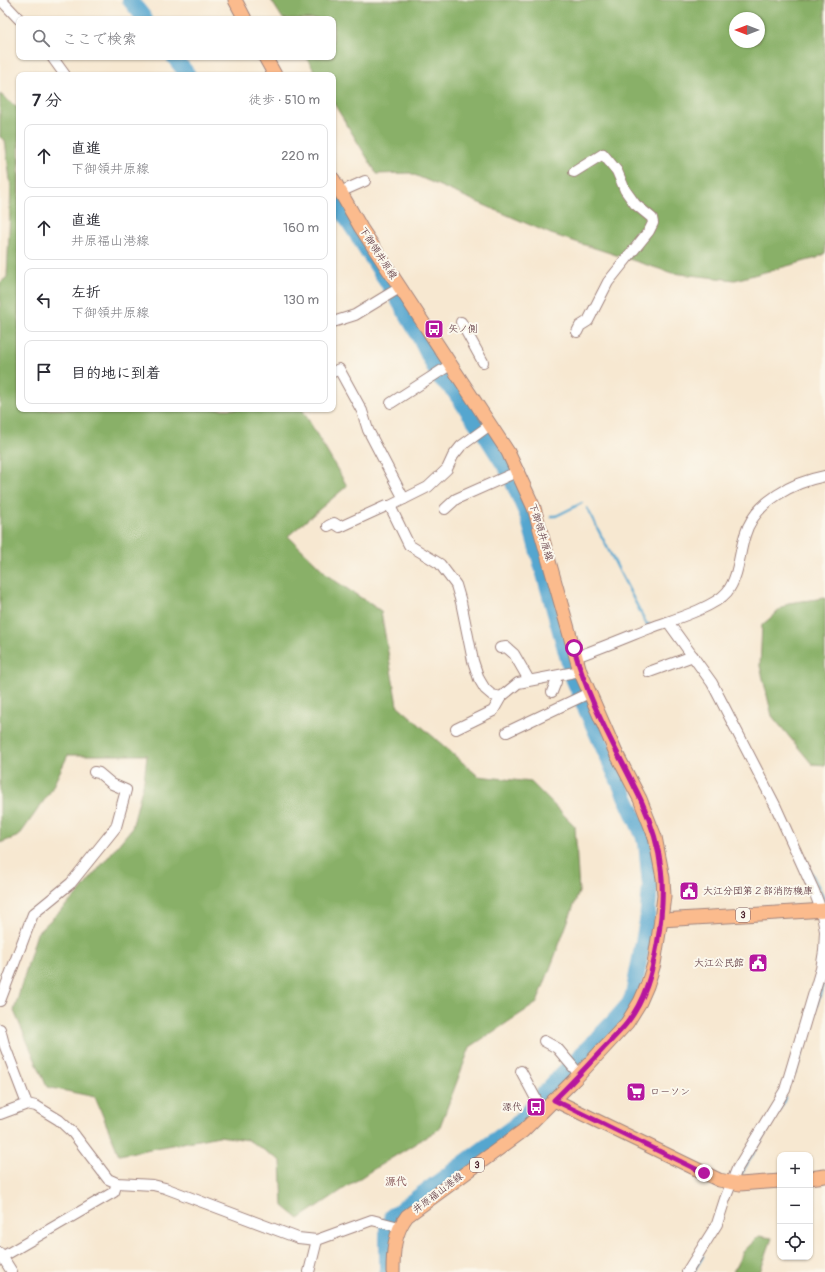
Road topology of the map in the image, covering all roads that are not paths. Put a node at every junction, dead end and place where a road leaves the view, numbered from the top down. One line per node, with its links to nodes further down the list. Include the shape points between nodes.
1 (1, 0): 3 (street)
2 (234, 0): 4 (main road)
3 (16, 16)
4 (243, 16)
5 (54, 60): 7 (street)
6 (267, 60): 8 (main road)
7 (64, 72)
8 (273, 72)
9 (574, 172): 16 (street, via 603,154 617,171 625,190 635,204 652,218 653,223 608,282 588,321 580,326)
10 (365, 181): 12 (street)
11 (336, 185): 12 (main road, 下御領井原線)
12 (340, 192): 13 (main road, 下御領井原線)
13 (401, 287): 14 (street, via 356,315); 18 (main road, 下御領井原線)
14 (336, 321)
15 (461, 322): 17 (street)
16 (577, 332)
17 (483, 362)
18 (450, 365): 20 (street); 21 (main road, 下御領井原線)
19 (336, 370): 24 (street, via 339,369 362,411 368,430)
20 (391, 403)
21 (490, 425): 22 (main road, 下御領井原線); 24 (street, via 461,446 447,469 428,487)
22 (513, 474): 26 (street, via 456,499); 31 (main road, 下御領井原線, via 536,514)
23 (825, 476): 28 (street, via 791,487 764,505 755,515 745,534 734,579 727,592 712,603)
24 (404, 499): 25 (street)
25 (390, 506): 27 (street, via 340,527 334,524); 38 (street, via 409,546 440,564 456,585 467,639 479,679 492,695)
26 (445, 508)
27 (328, 526)
28 (668, 622): 30 (street); 31 (street)
29 (500, 648): 35 (street, via 509,648)
30 (693, 656): 33 (street); 42 (street, via 712,683 747,749)
31 (576, 657): 32 (main road, 下御領井原線)
32 (580, 671): 34 (street); 37 (main road, 下御領井原線)
33 (649, 672)
34 (555, 676): 35 (street); 36 (street, via 556,682)
35 (529, 680): 38 (street, via 518,683)
36 (552, 692)
37 (589, 693): 40 (street); 43 (main road, 下御領井原線, via 640,799 655,837 663,878)
38 (501, 697): 39 (street, via 493,711)
39 (456, 729)
40 (507, 732)
41 (94, 772): 44 (street, via 126,790 118,824 71,883 33,914)
42 (823, 910): 43 (main road, 3); 57 (street, via 825,931 821,969 792,1070 779,1103)
43 (661, 920): 47 (main road, 井原福山港線 / 3, via 654,964 640,1002 627,1023)
44 (0, 1001)
45 (0, 1029): 50 (street)
46 (544, 1041): 47 (street, via 558,1048)
47 (574, 1068): 49 (main road, 井原福山港線 / 3)
48 (521, 1071): 51 (street)
49 (554, 1100): 51 (main road, 井原福山港線 / 3); 57 (main road, via 704,1173)
50 (27, 1104): 52 (street); 56 (street, via 36,1106 59,1120 73,1133 108,1179)
51 (539, 1105): 58 (main road, 井原福山港線 / 3, via 511,1140 407,1216)
52 (0, 1114)
53 (825, 1176): 54 (main road)
54 (813, 1178)
55 (777, 1181): 57 (main road)
56 (118, 1182): 59 (street, via 166,1188 298,1238); 60 (street, via 114,1192)
57 (731, 1183): 64 (street, via 717,1224)
58 (399, 1227): 59 (street, via 372,1220); 63 (main road, 井原福山港線 / 3, via 394,1247)
59 (317, 1240): 62 (street)
60 (1, 1255): 61 (street)
61 (12, 1272)
62 (309, 1272)
63 (393, 1272)
64 (687, 1272)

